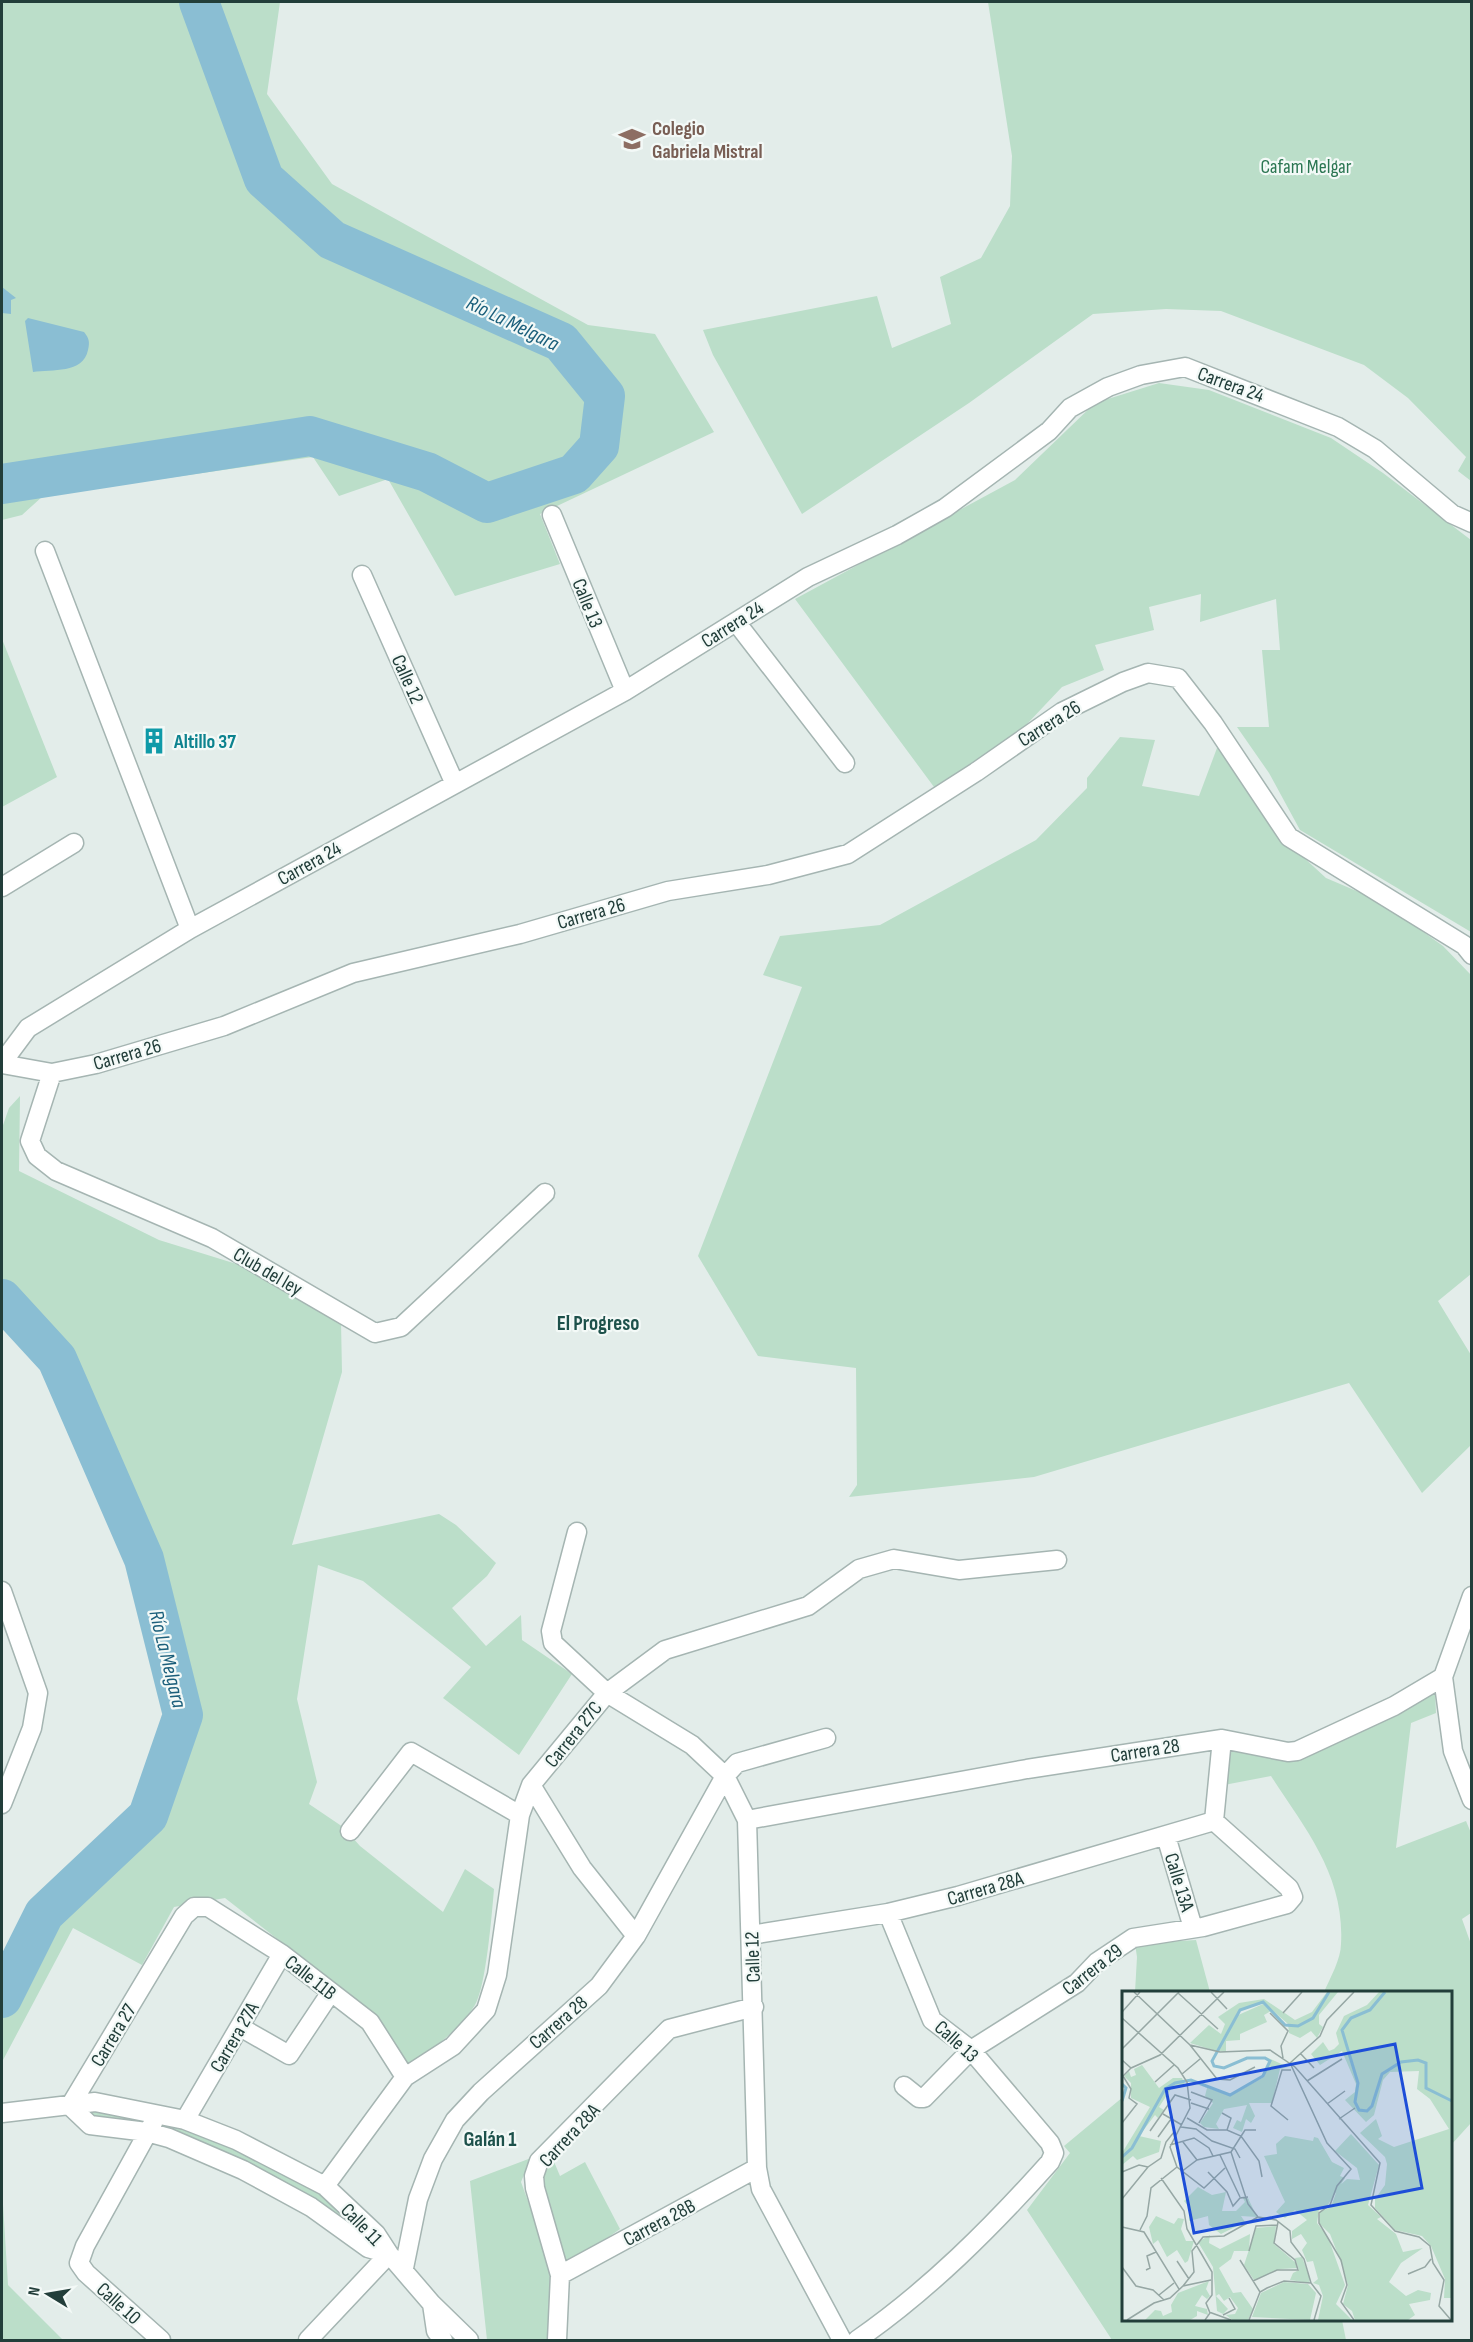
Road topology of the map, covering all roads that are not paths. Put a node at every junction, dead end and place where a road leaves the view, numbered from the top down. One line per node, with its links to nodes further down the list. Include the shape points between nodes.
1 (552, 515): 6 (street, Calle 13)
2 (1472, 523): 5 (street, Carrera 24, via 1452,514 1375,449 1338,427 1185,367 1141,375 1108,387 1071,408 1049,431 945,508 808,577)
3 (45, 551): 11 (street)
4 (362, 575): 8 (street, Calle 12)
5 (736, 622): 6 (street, Carrera 24); 7 (street)
6 (625, 691): 8 (street, Carrera 24)
7 (844, 763)
8 (454, 782): 11 (street, Carrera 24)
9 (74, 843): 10 (street)
10 (2, 887)
11 (190, 929): 13 (street, Carrera 24, via 28,1028)
12 (1472, 955): 14 (street, Carrera 26, via 1464,945 1288,837 1213,723 1178,678 1148,673 1062,712 848,854 768,875 668,891 520,934 353,973 224,1026)
13 (2, 1064): 14 (street, Carrera 26)
14 (52, 1073): 15 (street, Club del ley, via 30,1141 37,1156 56,1171 212,1238 375,1333 401,1327)
15 (545, 1193)
16 (577, 1532): 21 (street, Calle 12, via 551,1631 553,1643)
17 (1057, 1560): 21 (street, Carrera 27C, via 959,1570 894,1559 885,1561 859,1569 808,1606 665,1650)
18 (2, 1591): 27 (street, via 38,1693 32,1728)
19 (1472, 1596): 20 (street)
20 (1443, 1677): 23 (street, Carrera 28, via 1421,1692 1297,1751); 26 (street, via 1453,1750)
21 (607, 1693): 24 (street, Calle 12, via 692,1745); 25 (street, Carrera 27C)
22 (826, 1738): 24 (street, via 737,1763)
23 (1222, 1738): 29 (street, Carrera 28); 30 (street)
24 (725, 1776): 29 (street, Calle 12); 37 (street, Carrera 28)
25 (531, 1785): 28 (street, Carrera 27C); 37 (street, via 582,1868)
26 (1472, 1800)
27 (2, 1804)
28 (520, 1815): 31 (street, via 411,1752); 43 (street, Carrera 27C, via 496,1975 486,2010 453,2046)
29 (747, 1820): 36 (street, Calle 12)
30 (1214, 1821): 32 (street, Carrera 28A); 35 (street, Carrera 29, via 1289,1888 1293,1897 1287,1904)
31 (350, 1831)
32 (1166, 1836): 34 (street, Carrera 28A); 35 (street, Calle 13A)
33 (194, 1907): 38 (street, Calle 11B, via 208,1907); 45 (street, Carrera 27, via 184,1916)
34 (888, 1913): 36 (street, Carrera 28A); 42 (street, Calle 13, via 932,2020)
35 (1193, 1928): 42 (street, Carrera 29, via 1133,1938 1097,1962 1077,1983)
36 (751, 1935): 40 (street, Calle 12)
37 (636, 1936): 53 (street, Carrera 28, via 599,1986 489,2084 455,2120 433,2159 418,2199)
38 (282, 1954): 39 (street, Calle 11B); 41 (street, Carrera 27A)
39 (331, 1992): 41 (street, via 289,2055); 43 (street, Calle 11B, via 370,2022)
40 (754, 2007): 50 (street, Calle 12); 54 (street, Carrera 28A, via 669,2029 540,2161 534,2176)
41 (240, 2027): 48 (street, Carrera 27A)
42 (971, 2050): 44 (street, Carrera 29, via 921,2099); 62 (street, Calle 13, via 1050,2143 1054,2153 991,2228 906,2305)
43 (405, 2077): 51 (street, Carrera 27C)
44 (904, 2086)
45 (70, 2106): 46 (street); 47 (street, Calle 11, via 95,2102); 49 (street, Calle 11, via 90,2125)
46 (2, 2113)
47 (158, 2114): 48 (street, Calle 11); 49 (street)
48 (186, 2120): 51 (street, Calle 11, via 236,2140)
49 (147, 2132): 52 (street, Calle 11, via 243,2170 310,2207 368,2248); 56 (street, Calle 10, via 79,2263)
50 (757, 2168): 54 (street, Carrera 28B); 61 (street, Calle 12, via 761,2189)
51 (325, 2186): 52 (street, Calle 11, via 376,2234)
52 (389, 2254): 53 (street); 57 (street)
53 (404, 2268): 55 (street)
54 (560, 2274): 60 (street)
55 (432, 2304): 58 (street, via 436,2331); 59 (street)
56 (161, 2340)
57 (308, 2340)
58 (443, 2340)
59 (469, 2340)
60 (557, 2340)
61 (842, 2340)
62 (856, 2340)

